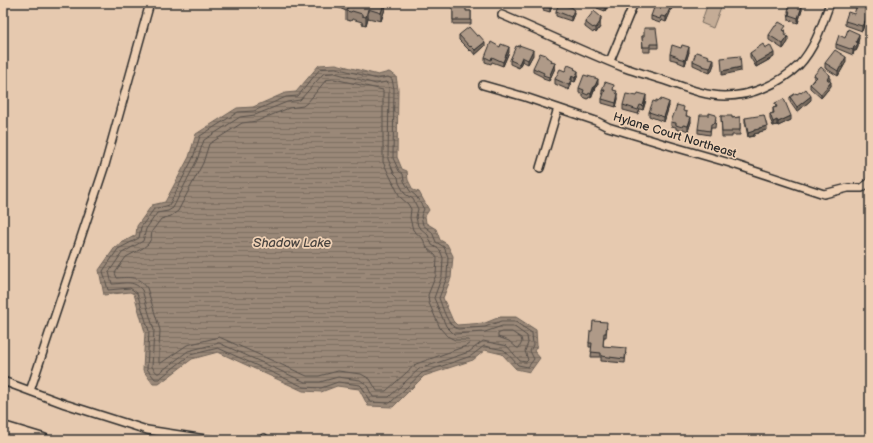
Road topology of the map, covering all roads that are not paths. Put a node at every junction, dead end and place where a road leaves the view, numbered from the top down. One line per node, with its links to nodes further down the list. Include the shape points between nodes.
1 (150, 3): 11 (street, via 106,164)
2 (634, 3): 5 (street)
3 (830, 3): 5 (street, via 818,37 799,64 783,78 744,94 724,96 704,93)
4 (502, 15): 5 (street)
5 (610, 61)
6 (483, 85): 7 (street, Hylane Court Northeast)
7 (558, 108): 8 (street); 9 (street, Hylane Court Northeast, via 608,127 824,194 848,188 862,188)
8 (540, 168)
9 (870, 182)
10 (3, 381): 11 (street)
11 (30, 392): 14 (street, via 147,430)
12 (3, 428): 13 (highway)
13 (43, 440)
14 (212, 440)

